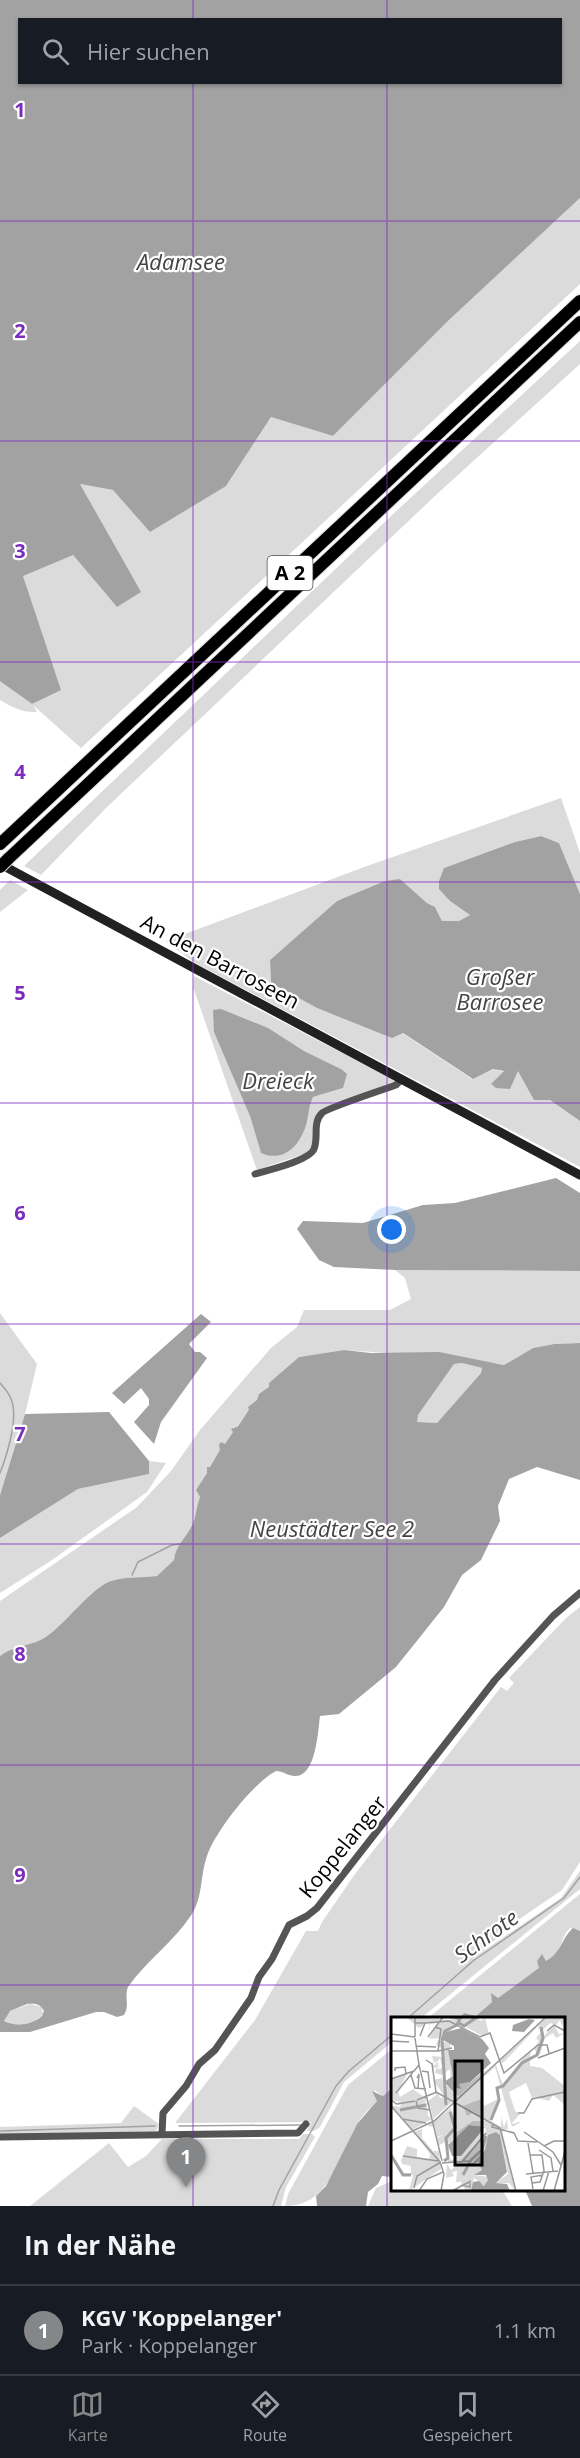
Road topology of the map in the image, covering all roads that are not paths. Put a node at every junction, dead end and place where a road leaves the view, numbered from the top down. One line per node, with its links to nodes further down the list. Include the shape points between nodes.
1 (580, 301): 3 (highway, A 2)
2 (580, 322): 4 (highway, A 2)
3 (0, 844)
4 (3, 863): 5 (street, An den Barroseen)
5 (402, 1079): 6 (street, via 396,1085 323,1112 317,1120 310,1154); 7 (street, An den Barroseen)
6 (255, 1173)
7 (580, 1175)
8 (580, 1593): 10 (street, Koppelanger, via 553,1616 495,1680 315,1911 289,1925 250,1998 215,2050 199,2064 163,2113)
9 (306, 2124): 10 (street, via 298,2133)
10 (162, 2133): 11 (street)
11 (0, 2137)

